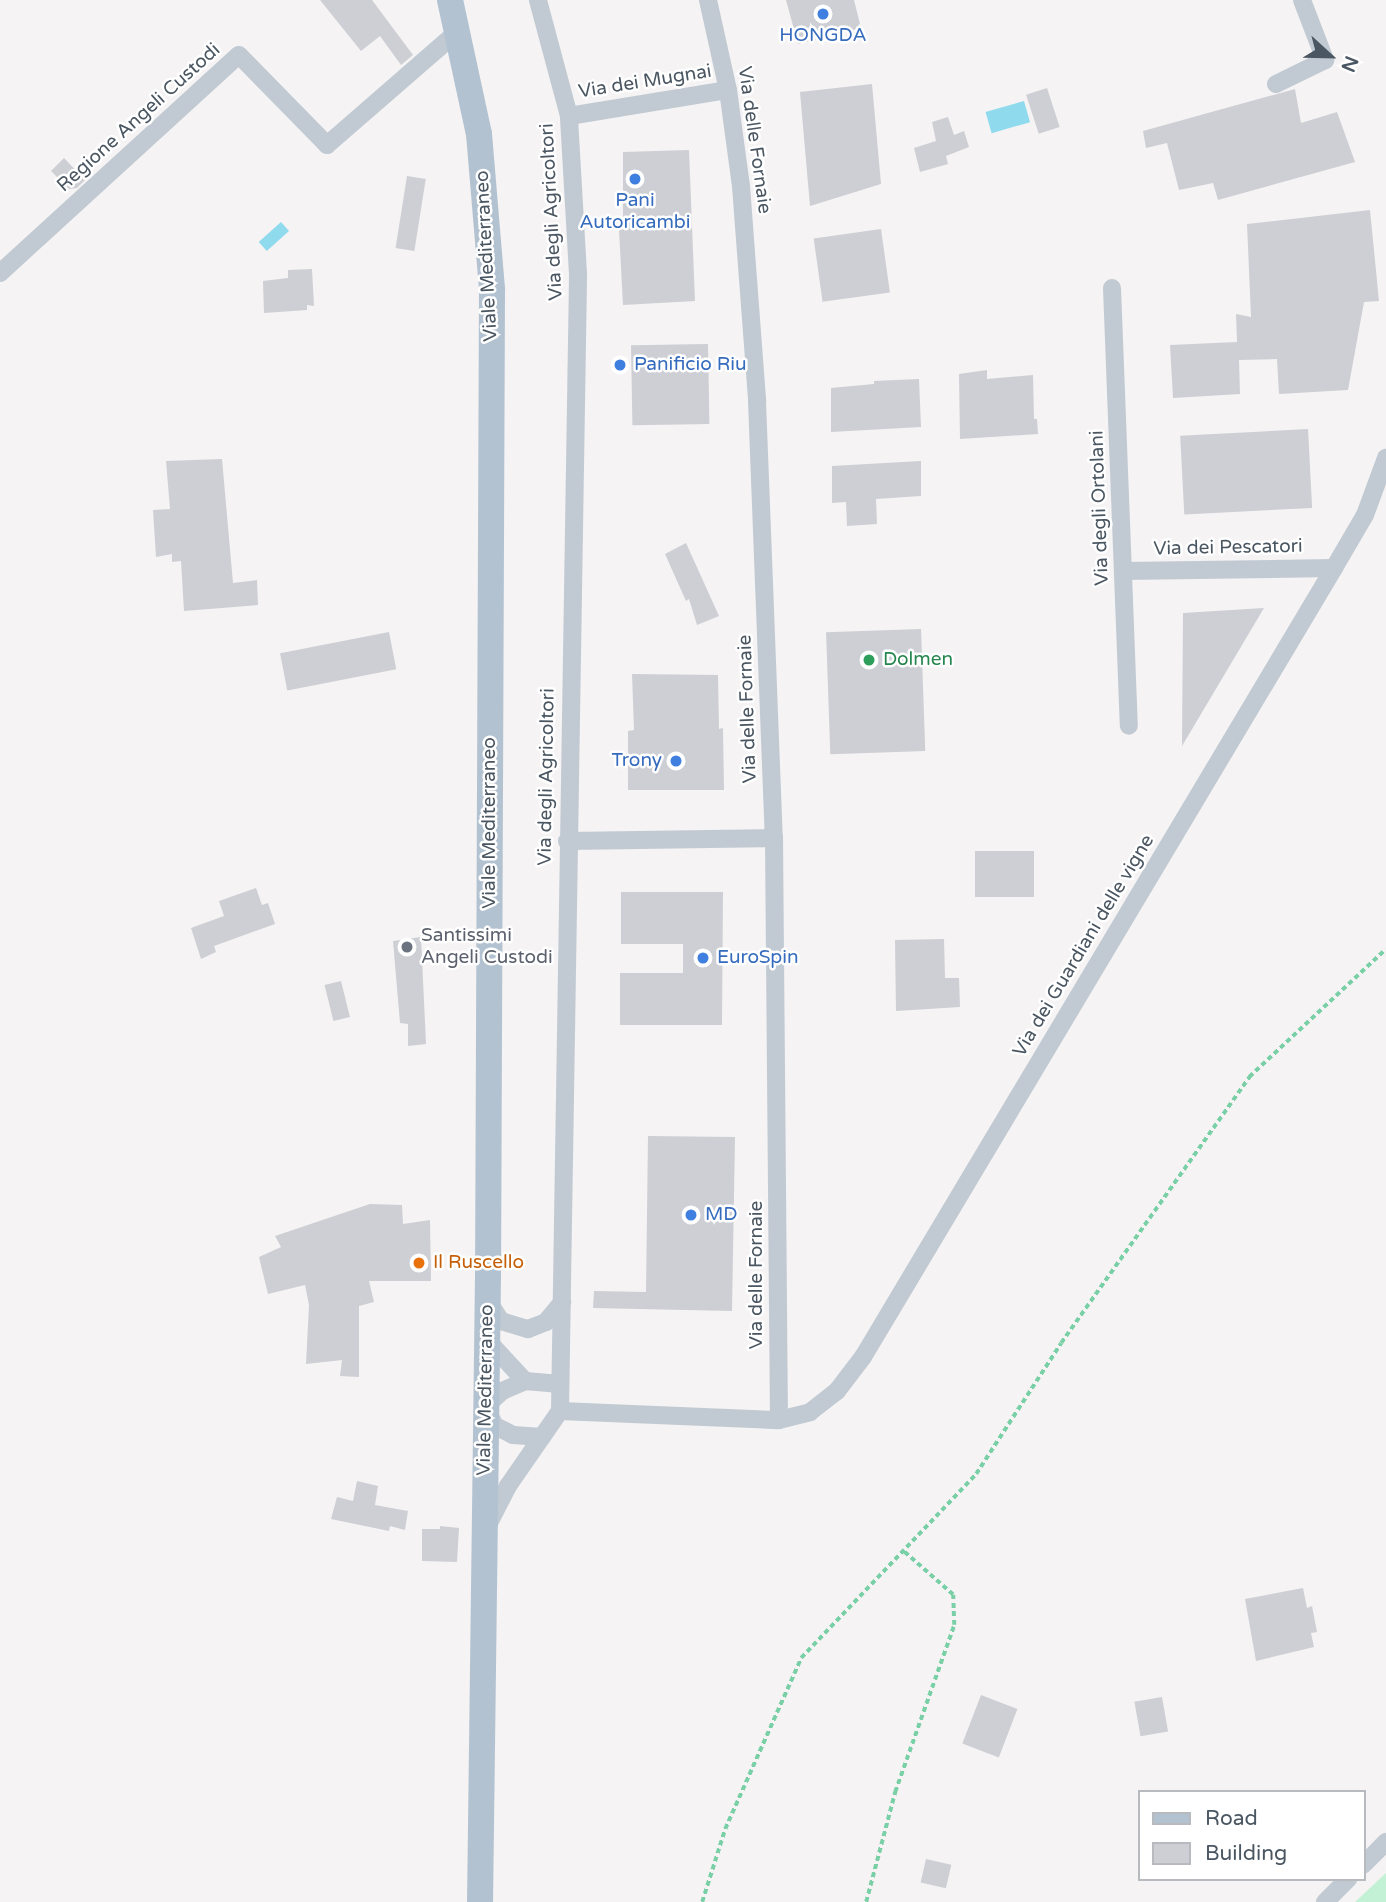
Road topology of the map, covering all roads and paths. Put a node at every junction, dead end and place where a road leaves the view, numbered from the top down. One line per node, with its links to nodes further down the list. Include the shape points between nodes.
1 (450, 0): 5 (main road, Viale Mediterraneo)
2 (538, 0): 8 (street, Via degli Agricoltori)
3 (708, 0): 7 (street, Via delle Fornaie)
4 (1301, 0): 6 (street, via 1325,60)
5 (458, 31): 9 (street, Regione Angeli Custodi, via 327,145 239,55); 18 (main road, Viale Mediterraneo, via 479,134 492,290)
6 (1276, 84)
7 (729, 90): 8 (street, Via dei Mugnai); 15 (street, Via delle Fornaie, via 757,401)
8 (569, 116): 16 (street, Via degli Agricoltori, via 578,274)
9 (0, 273)
10 (1112, 288): 13 (street, Via degli Ortolani)
11 (1386, 457): 12 (street, Via dei Guardiani delle vigne, via 1365,515)
12 (1334, 568): 13 (street, Via dei Pescatori); 25 (street, Via dei Guardiani delle vigne, via 863,1357 837,1391 810,1412)
13 (1123, 571): 14 (street, Via degli Ortolani)
14 (1129, 726)
15 (774, 838): 16 (street); 25 (street, Via delle Fornaie)
16 (566, 841): 19 (street, Via degli Agricoltori)
17 (1386, 949): 28 (path, via 1249,1077 1061,1343 976,1474)
18 (488, 1301): 19 (street, via 502,1321 528,1329 546,1322); 20 (main road, Viale Mediterraneo)
19 (562, 1301): 22 (street, Via degli Agricoltori)
20 (486, 1339): 21 (street); 23 (main road, Viale Mediterraneo)
21 (525, 1381): 22 (street); 23 (street, via 502,1391)
22 (560, 1384): 24 (street, Via degli Agricoltori)
23 (485, 1407): 26 (street, via 495,1426 513,1435); 27 (main road, Viale Mediterraneo)
24 (560, 1411): 25 (street, Via dei Guardiani delle vigne); 26 (street)
25 (779, 1420)
26 (542, 1437): 27 (street, via 508,1486)
27 (482, 1537): 32 (main road, Viale Mediterraneo)
28 (903, 1551): 33 (path, via 801,1658 725,1829); 34 (path, via 953,1595 954,1625 895,1792)
29 (1386, 1842): 30 (street)
30 (1365, 1863)
31 (1346, 1881): 35 (street)
32 (480, 1902)
33 (702, 1902)
34 (866, 1902)
35 (1325, 1902)

